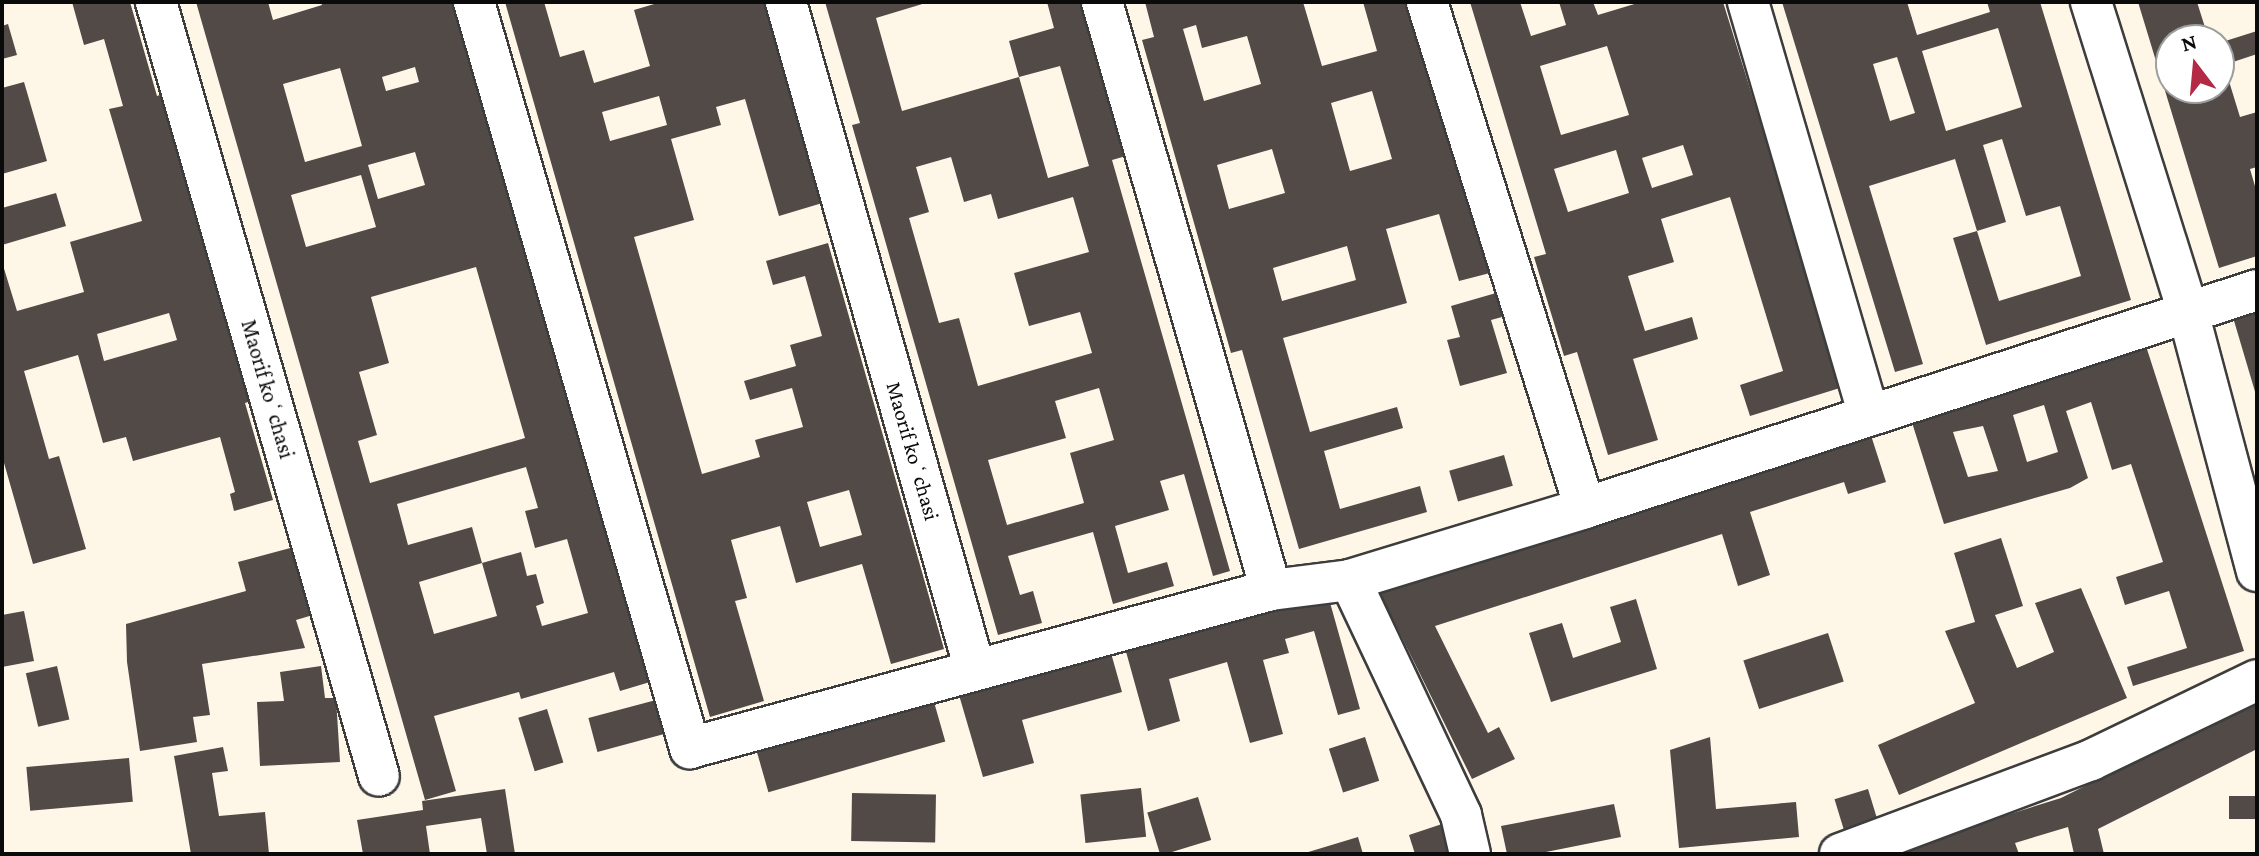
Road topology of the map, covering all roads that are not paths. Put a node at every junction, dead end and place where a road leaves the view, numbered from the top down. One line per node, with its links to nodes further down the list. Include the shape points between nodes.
1 (156, 2): 17 (street, Maorif koʻchasi)
2 (474, 2): 15 (street, via 690,748)
3 (786, 2): 15 (street, Maorif koʻchasi)
4 (1102, 2): 14 (street)
5 (1427, 2): 11 (street)
6 (1748, 2): 10 (street)
7 (2091, 2): 9 (street)
8 (2257, 290): 9 (street)
9 (2188, 312): 10 (street); 12 (street)
10 (1869, 416): 11 (street)
11 (1585, 508): 13 (street)
12 (2257, 571)
13 (1350, 580): 14 (street); 18 (street, via 1461,815)
14 (1271, 590): 15 (street)
15 (975, 670)
16 (2257, 680): 19 (street, via 2091,760)
17 (379, 776)
18 (1470, 854)
19 (1840, 854)

